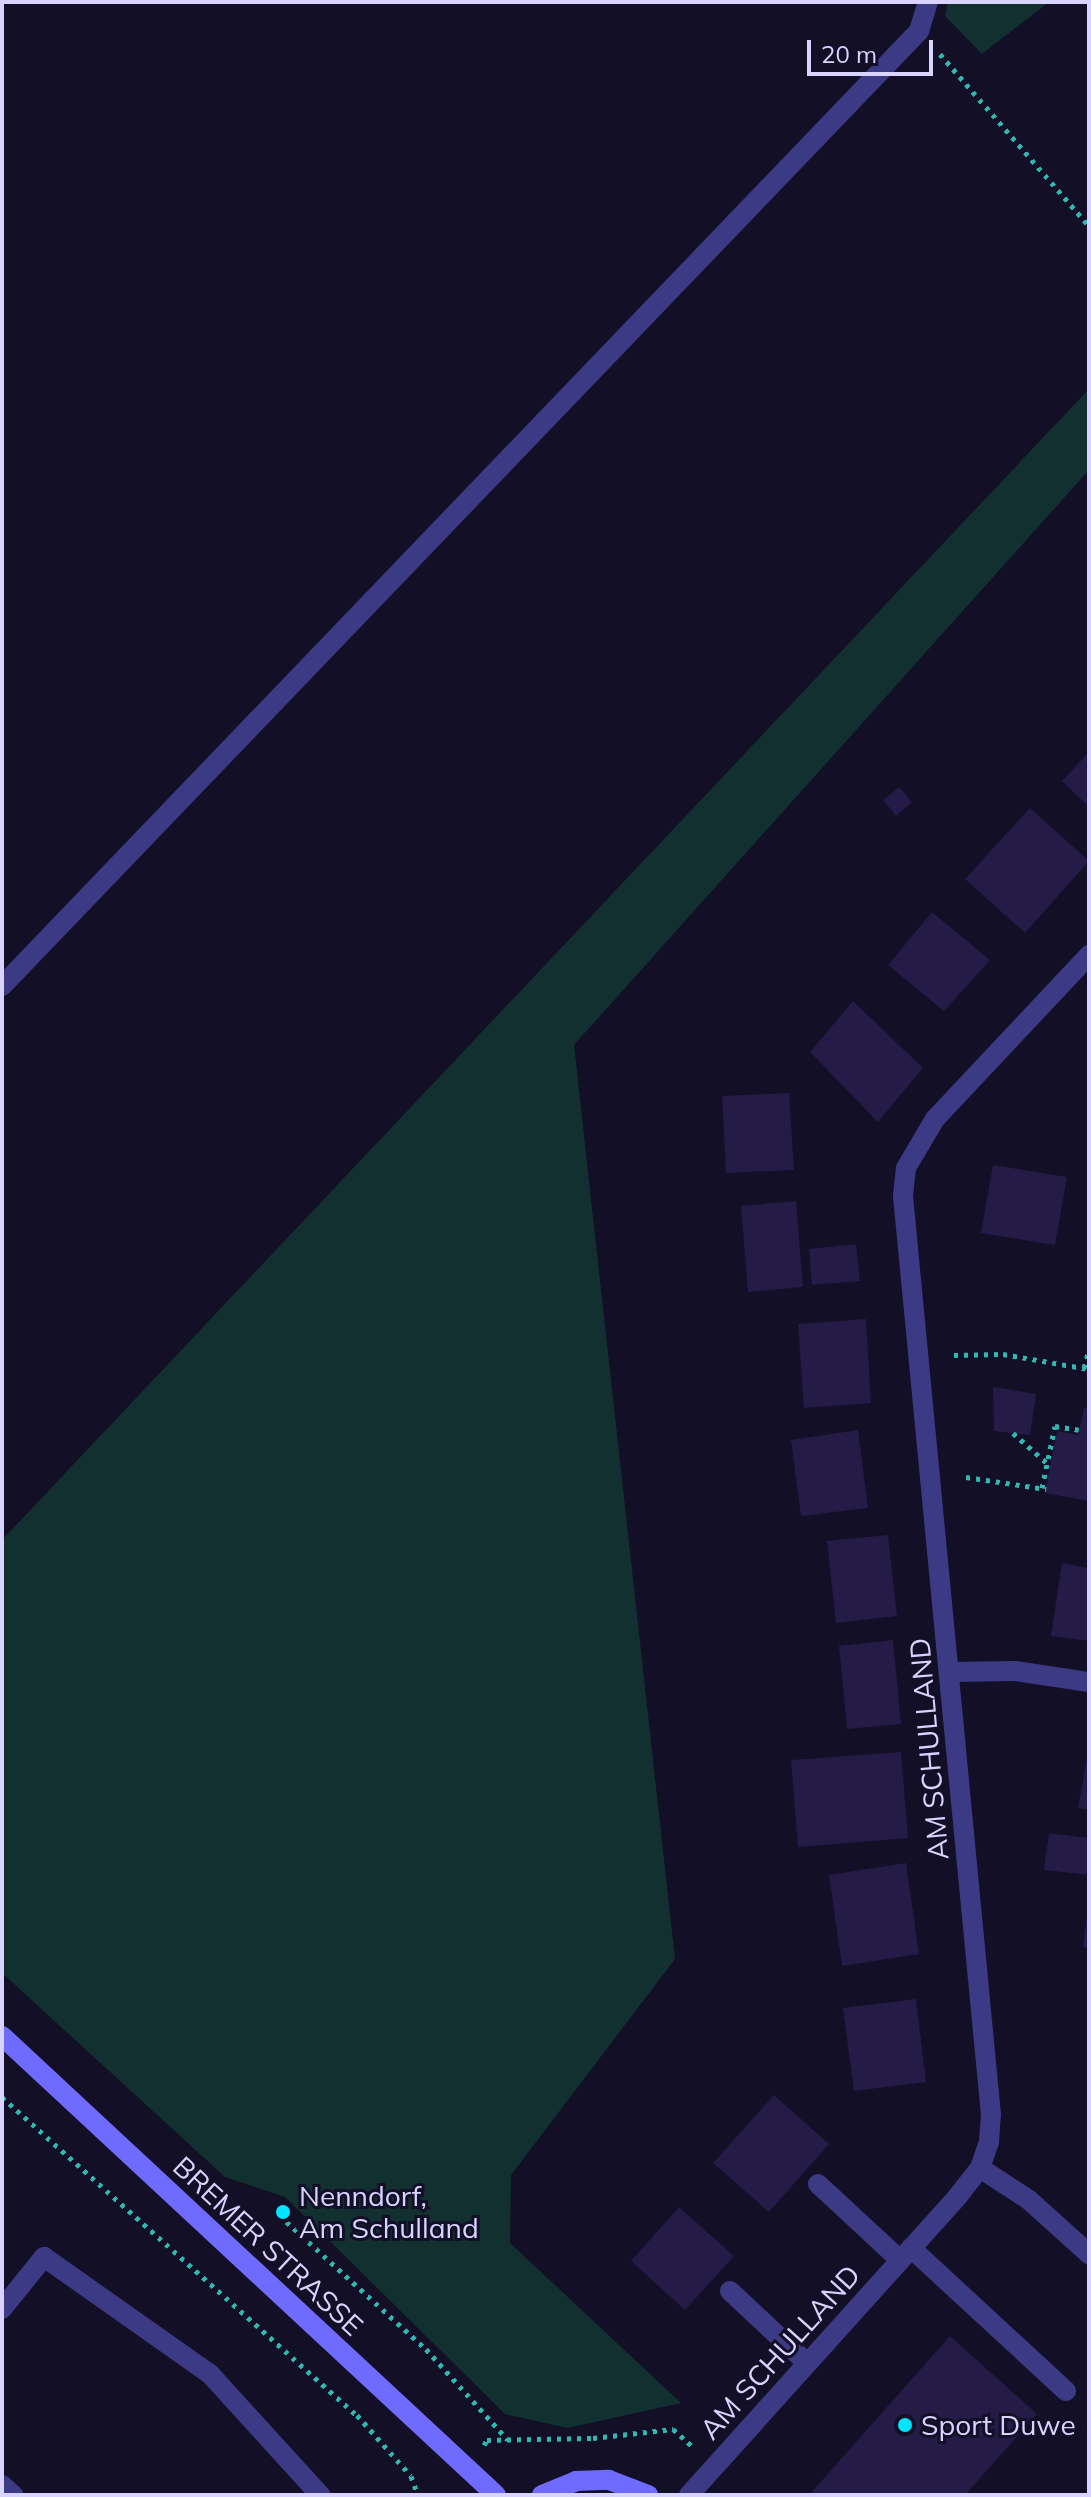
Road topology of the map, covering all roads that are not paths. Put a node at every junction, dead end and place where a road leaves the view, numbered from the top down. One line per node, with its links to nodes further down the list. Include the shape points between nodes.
1 (928, 2): 3 (street, via 919,31)
2 (1089, 955): 4 (street, AM SCHULLAND, via 935,1119 906,1168 904,1230)
3 (2, 986)
4 (951, 1672): 5 (street, via 1015,1671); 7 (street, AM SCHULLAND, via 991,2115)
5 (1089, 1682)
6 (2, 2036): 18 (main road, BREMER STRASSE)
7 (980, 2168): 9 (street, AM SCHULLAND); 10 (street, via 1029,2200)
8 (818, 2184): 9 (street)
9 (906, 2254): 13 (street, AM SCHULLAND); 14 (street)
10 (1089, 2254)
11 (730, 2291): 13 (street)
12 (2, 2309): 17 (street, via 44,2257 210,2374)
13 (807, 2363): 21 (street, AM SCHULLAND)
14 (1066, 2391)
15 (2, 2485): 16 (street)
16 (13, 2495)
17 (320, 2495)
18 (496, 2495)
19 (542, 2495): 20 (main road, via 576,2481 609,2480)
20 (648, 2495)
21 (689, 2495)

